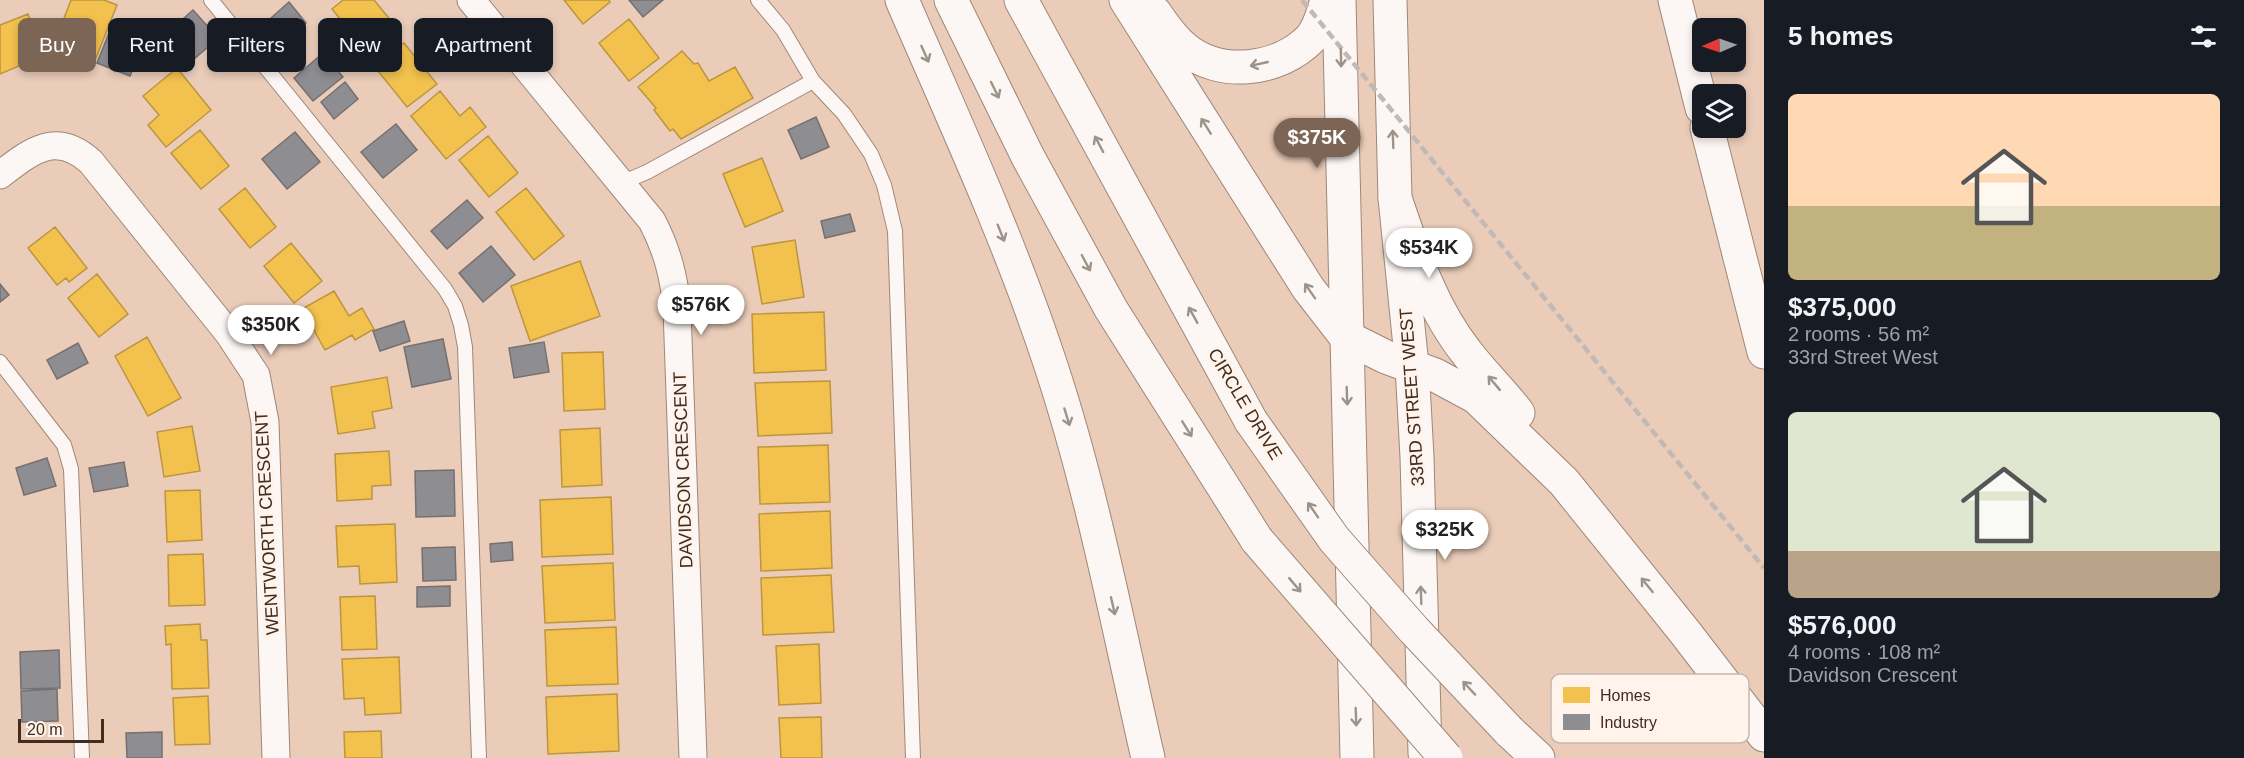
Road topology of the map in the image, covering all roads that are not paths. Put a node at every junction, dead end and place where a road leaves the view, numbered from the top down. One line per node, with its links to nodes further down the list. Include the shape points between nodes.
1 (211, 0): 29 (lane, via 455,306 465,348)
2 (471, 0): 17 (street, DAVIDSON CRESCENT)
3 (758, 0): 13 (lane, via 783,30)
4 (902, 0): 32 (main road, one-way to 32, via 1000,230 1051,366 1075,442)
5 (951, 0): 35 (main road, one-way to 35, bridge, via 1028,157 1111,309 1257,540)
6 (1021, 0): 36 (main road, CIRCLE DRIVE, one-way to 6, bridge, via 1414,630 1334,538 1251,421)
7 (1126, 0): 19 (main road, one-way to 7, via 1308,288)
8 (1146, 0): 9 (main road, one-way to 8, via 1321,22 1298,48 1257,66 1234,68 1207,61 1185,49)
9 (1327, 0)
10 (1339, 0): 19 (main road, one-way to 19)
11 (1390, 0): 18 (main road, 33RD STREET WEST, one-way to 11)
12 (1675, 0): 14 (main road)
13 (813, 81): 17 (lane); 31 (lane, via 844,114 871,154 884,185 895,231)
14 (1696, 84)
15 (1710, 138): 20 (main road)
16 (0, 175): 28 (street, WENTWORTH CRESCENT, via 29,152 48,146 79,151 229,334 256,375 265,422)
17 (621, 183): 30 (street, DAVIDSON CRESCENT, via 652,220 675,278)
18 (1395, 198): 22 (main road, 33RD STREET WEST); 23 (main road, one-way to 18, via 1540,441 1495,382 1466,353 1433,297)
19 (1346, 337): 22 (main road); 33 (main road, one-way to 33)
20 (1764, 352)
21 (0, 362): 27 (lane, via 64,445 71,469)
22 (1412, 366): 23 (main road, via 1476,397); 34 (main road, 33RD STREET WEST, one-way to 22)
23 (1564, 483): 24 (main road, one-way to 23)
24 (1717, 674)
25 (1749, 716): 26 (main road, one-way to 25)
26 (1764, 735)
27 (82, 758)
28 (276, 758)
29 (479, 758)
30 (693, 758)
31 (913, 758)
32 (1148, 758)
33 (1357, 758)
34 (1425, 758)
35 (1446, 758)
36 (1538, 758)

